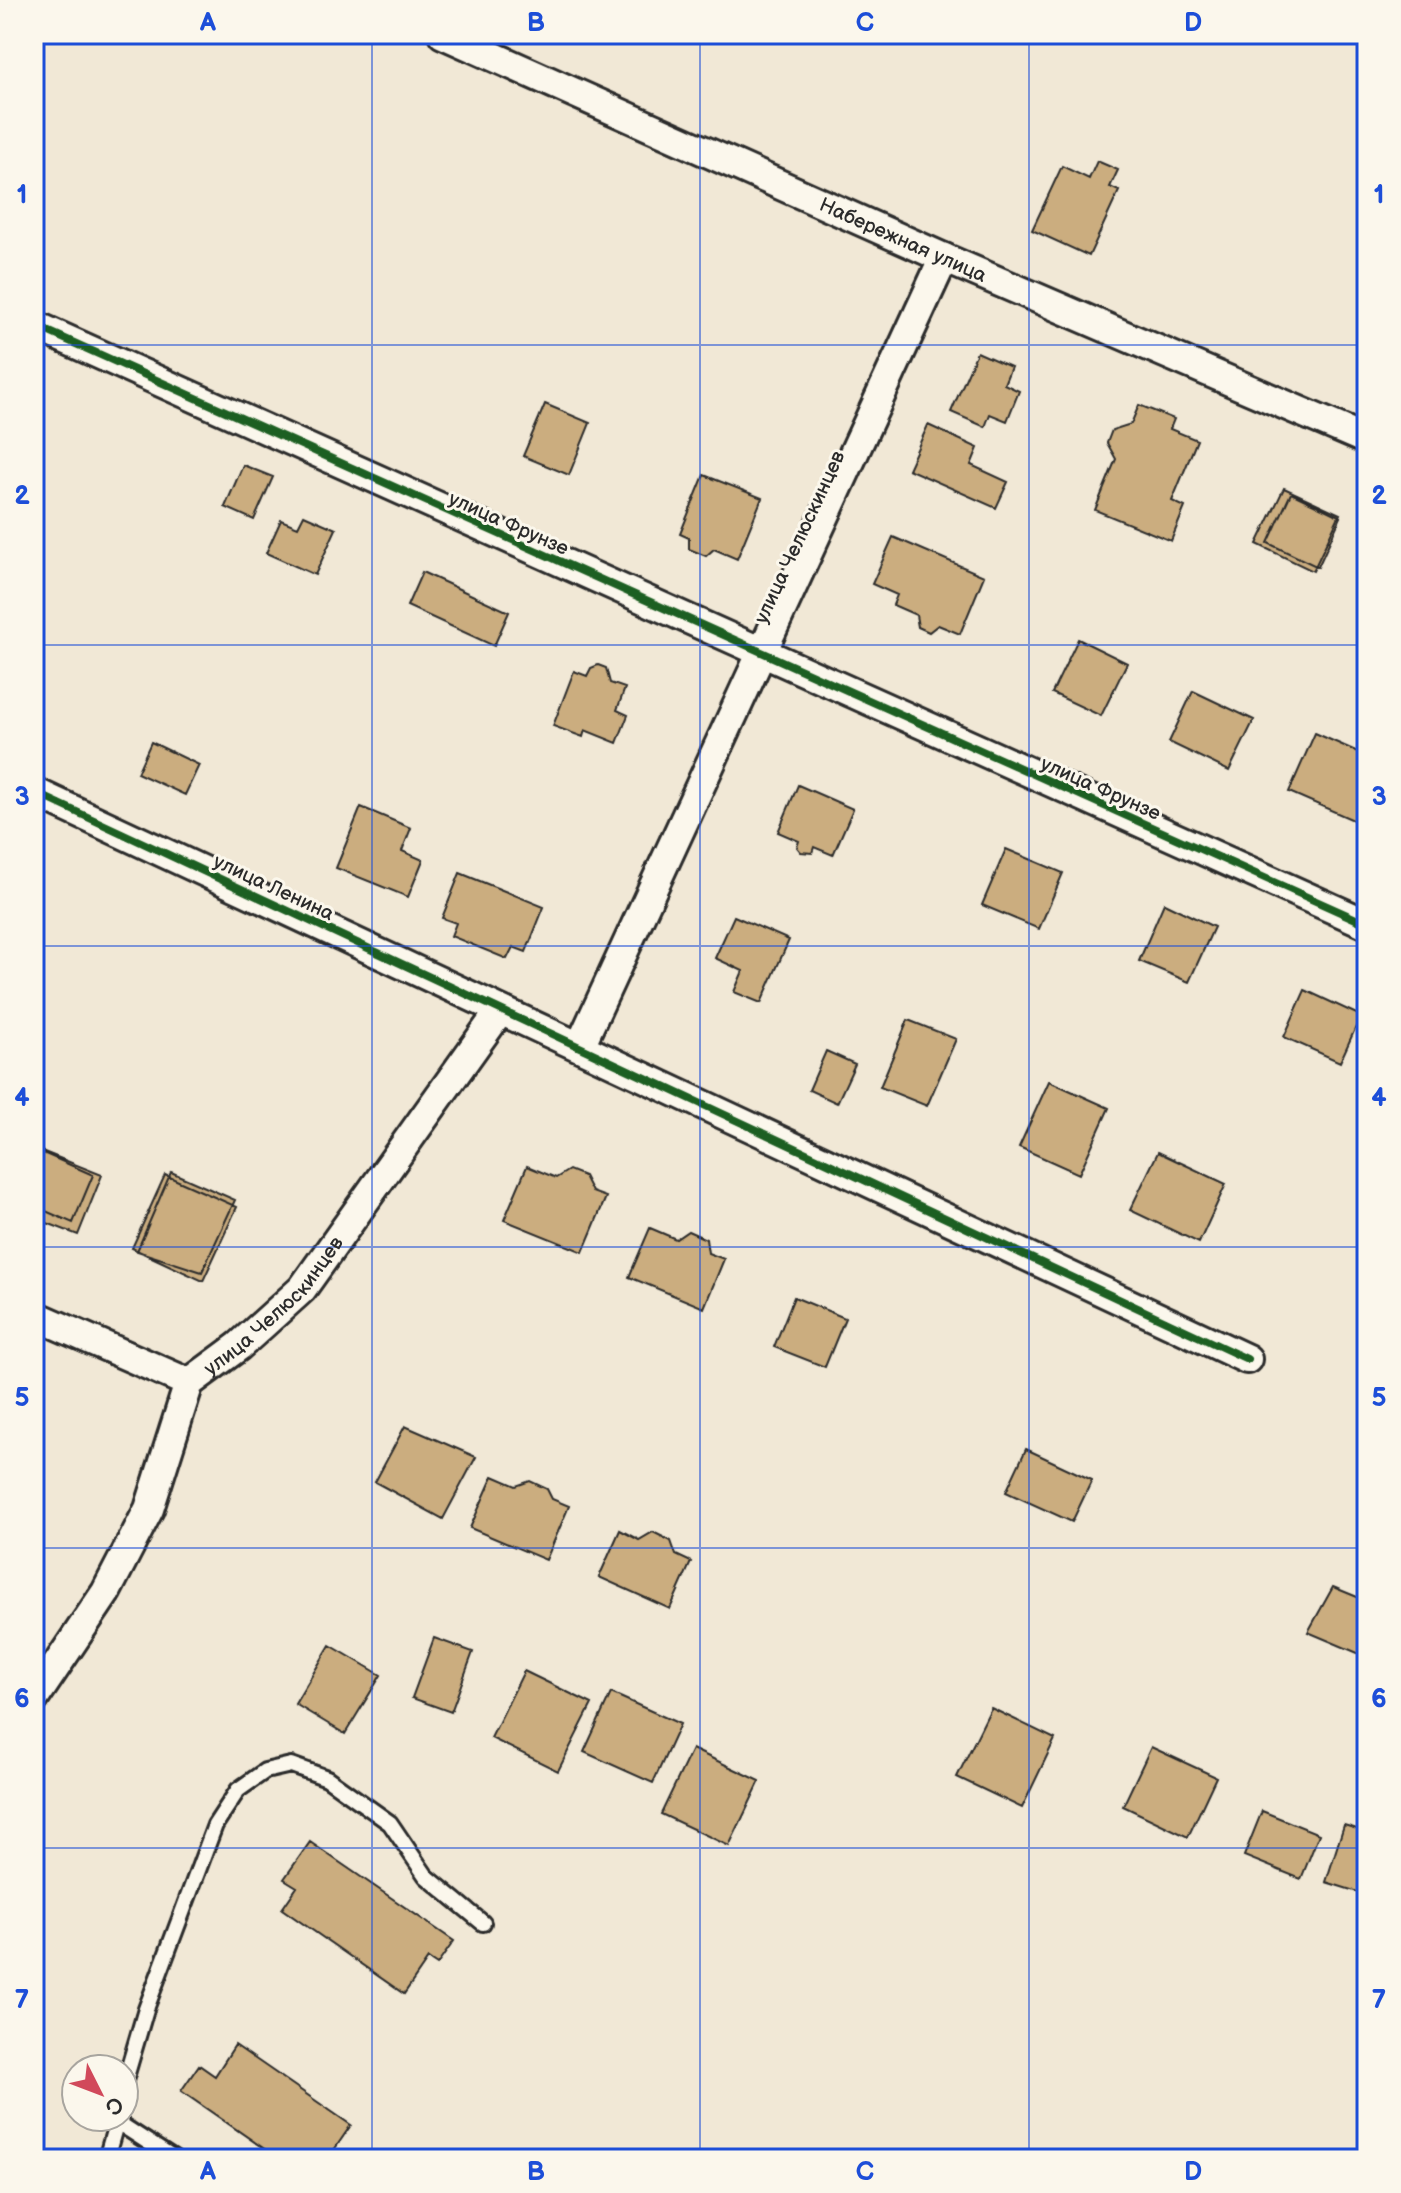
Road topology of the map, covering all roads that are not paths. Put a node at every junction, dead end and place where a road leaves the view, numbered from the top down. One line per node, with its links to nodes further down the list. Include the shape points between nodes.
1 (443, 34): 2 (street, Набережная улица)
2 (944, 258): 4 (street, Набережная улица); 5 (street, улица Челюскинцев)
3 (34, 325): 5 (street, улица Фрунзе)
4 (1367, 440)
5 (763, 655): 7 (street, улица Фрунзе); 9 (street, улица Челюскинцев)
6 (34, 792): 8 (street, улица Ленина)
7 (1367, 924)
8 (500, 1011): 9 (street, улица Ленина); 12 (street, улица Челюскинцев, via 302,1289)
9 (580, 1046): 11 (street, улица Ленина)
10 (34, 1315): 12 (street)
11 (1247, 1359)
12 (189, 1383): 13 (street, улица Челюскинцев, via 149,1509 106,1592)
13 (34, 1699)
14 (483, 1923): 15 (lane, via 426,1876 390,1823 327,1778 291,1765 265,1771 238,1790 215,1825)
15 (133, 2053)
16 (113, 2133): 18 (lane)
17 (137, 2133): 19 (lane)
18 (106, 2159)
19 (174, 2159)

